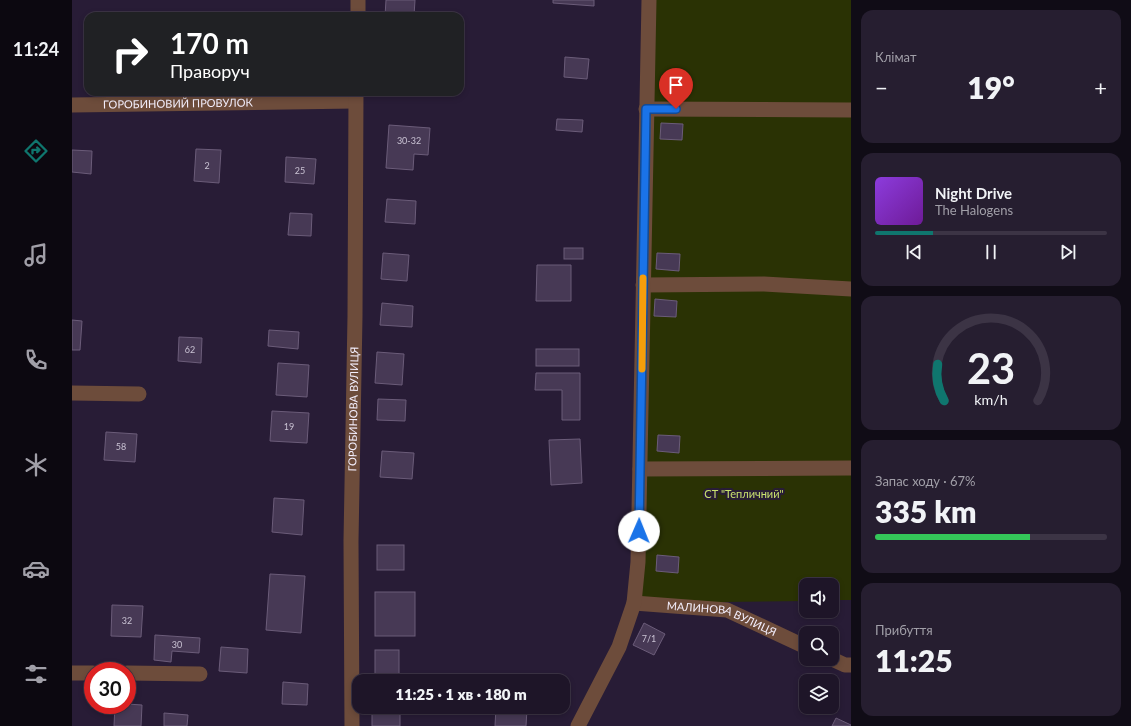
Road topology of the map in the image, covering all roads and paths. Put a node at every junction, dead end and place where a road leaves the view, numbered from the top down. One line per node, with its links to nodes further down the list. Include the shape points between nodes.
1 (358, 0): 3 (street)
2 (649, 0): 6 (street)
3 (358, 12)
4 (356, 97): 5 (street, ГОРОБИНОВИЙ ПРОВУЛОК); 22 (street, ГОРОБИНОВА ВУЛИЦЯ)
5 (72, 105)
6 (646, 109): 7 (street); 8 (street)
7 (851, 110)
8 (643, 285): 9 (street, via 764,284); 13 (street)
9 (851, 289)
10 (72, 393): 11 (street)
11 (139, 394)
12 (851, 468): 13 (street)
13 (640, 469): 14 (street, via 638,562)
14 (634, 603): 15 (street, МАЛИНОВА ВУЛИЦЯ, via 727,610); 23 (street, via 619,647)
15 (799, 644)
16 (839, 662): 17 (street)
17 (851, 665)
18 (72, 673): 19 (street)
19 (84, 673)
20 (136, 673): 21 (street)
21 (200, 674)
22 (352, 726)
23 (578, 726)

